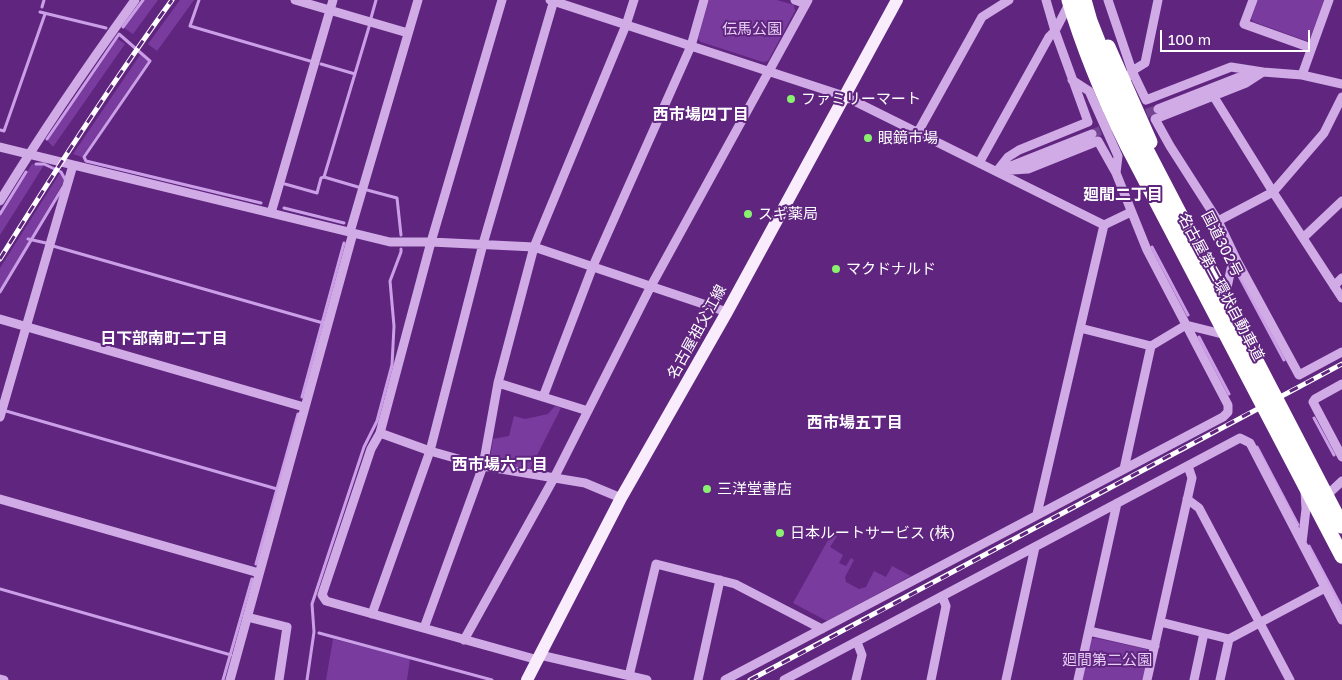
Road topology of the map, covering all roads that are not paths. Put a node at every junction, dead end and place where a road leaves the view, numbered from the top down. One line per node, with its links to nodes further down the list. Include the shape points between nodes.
1 (135, 0): 43 (street)
2 (295, 0): 21 (street)
3 (333, 0): 21 (street)
4 (418, 0): 24 (street)
5 (502, 0): 57 (street)
6 (553, 0): 22 (street); 58 (street)
7 (634, 0): 22 (street)
8 (704, 0): 25 (street)
9 (794, 0): 20 (street)
10 (897, 0): 34 (main road, 名古屋祖父江線)
11 (1009, 0): 38 (street, via 982,17)
12 (1046, 0): 23 (street)
13 (1070, 0): 23 (street); 100 (highway, 名古屋第二環状自動車道, bridge, via 1092,67 1127,145)
14 (1084, 0): 97 (highway, 名古屋第二環状自動車道, bridge, via 1123,105)
15 (1091, 0): 33 (highway, 国道302号)
16 (1108, 0): 28 (street)
17 (1158, 0): 28 (street, via 1144,63)
18 (1252, 0): 26 (street, via 1244,24)
19 (1328, 0): 26 (street)
20 (807, 2): 27 (street)
21 (330, 10): 24 (street); 52 (street)
22 (626, 25): 25 (street); 59 (street)
23 (1055, 32): 31 (street); 44 (street, via 1049,37)
24 (408, 33): 55 (street)
25 (691, 46): 27 (street); 61 (street)
26 (1311, 48): 30 (street)
27 (769, 71): 34 (street); 63 (street)
28 (1132, 71): 29 (street, via 1146,100 1231,66); 33 (street)
29 (1263, 72): 30 (street); 35 (street); 37 (street, via 1236,78)
30 (1302, 75): 32 (street)
31 (1072, 80): 46 (street, via 1088,122 1019,150 1008,157); 47 (street, via 1089,90 1118,156)
32 (1342, 84)
33 (1124, 85): 40 (highway, 国道302号)
34 (844, 96): 38 (street); 67 (main road, 名古屋祖父江線)
35 (1214, 97): 41 (street, via 1155,119); 48 (street)
36 (1342, 97): 48 (street, via 1324,133)
37 (1158, 109)
38 (918, 132): 44 (street)
39 (1092, 134): 46 (street)
40 (1150, 142): 41 (street); 65 (highway, 国道302号)
41 (1170, 146): 53 (street)
42 (0, 148): 43 (street)
43 (29, 154): 45 (street); 49 (street)
44 (979, 163): 46 (street)
45 (73, 165): 52 (street); 69 (street)
46 (997, 171): 47 (street, via 1028,169 1098,141); 54 (street)
47 (1116, 174): 51 (street)
48 (1273, 192): 53 (street); 56 (street)
49 (0, 201)
50 (1342, 201): 56 (street)
51 (1131, 212): 54 (street); 70 (street)
52 (271, 213): 55 (street)
53 (1218, 221): 60 (street)
54 (1104, 225): 71 (street)
55 (351, 232): 57 (street, via 390,242); 78 (street)
56 (1304, 237): 64 (street)
57 (431, 242): 58 (street); 81 (street)
58 (483, 244): 59 (street); 82 (street)
59 (534, 247): 61 (street); 75 (street)
60 (1237, 261): 65 (street); 74 (street, via 1299,375)
61 (593, 266): 63 (street); 77 (street)
62 (1342, 278): 64 (street)
63 (651, 286): 67 (street); 79 (street)
64 (1334, 286): 66 (street)
65 (1226, 292): 72 (highway, 国道302号)
66 (1342, 298)
67 (727, 312): 90 (main road, 名古屋祖父江線)
68 (0, 319): 69 (street)
69 (26, 326): 78 (street); 80 (street)
70 (1186, 326): 72 (street); 73 (street); 86 (street, via 1228,405 1228,412)
71 (1080, 328): 73 (street); 96 (street)
72 (1222, 334): 89 (highway, 国道302号, via 1227,353 1290,473)
73 (1151, 346): 86 (street)
74 (1342, 352)
75 (498, 383): 77 (street); 84 (street)
76 (1342, 384): 83 (street, via 1313,402)
77 (543, 397): 79 (street)
78 (304, 407): 101 (street)
79 (588, 410): 87 (street)
80 (0, 417)
81 (380, 433): 82 (street); 105 (street, via 371,449 322,595 326,601)
82 (430, 451): 84 (street); 105 (street)
83 (1342, 457)
84 (483, 466): 87 (street); 110 (street)
85 (1188, 466): 93 (street, via 1192,478); 94 (street); 98 (street, via 1240,438 1250,443)
86 (1124, 468): 96 (street)
87 (554, 478): 90 (street, via 586,483); 115 (street)
88 (1342, 481): 91 (street)
89 (1304, 489): 91 (highway, 国道302号); 98 (street, via 1306,509)
90 (622, 498): 118 (main road, 名古屋祖父江線)
91 (1324, 498): 95 (highway, 国道302号)
92 (0, 499): 101 (street)
93 (1187, 499): 108 (street); 109 (street, via 1200,508)
94 (1117, 503): 99 (street); 112 (street)
95 (1342, 511)
96 (1037, 514): 111 (street)
97 (1342, 526)
98 (1302, 543): 103 (street)
99 (1035, 547): 104 (street); 131 (street)
100 (1342, 556)
101 (259, 573): 106 (street)
102 (720, 580): 111 (street, via 735,584); 119 (street, via 656,564); 126 (street)
103 (1325, 588): 107 (street); 109 (street)
104 (942, 596): 116 (street); 130 (street, via 946,606)
105 (372, 614): 110 (street)
106 (247, 617): 122 (street); 123 (street, via 287,627)
107 (1342, 620)
108 (1160, 622): 113 (street); 117 (street)
109 (1260, 622): 114 (street); 136 (street)
110 (424, 628): 115 (street)
111 (822, 629): 127 (street)
112 (1089, 631): 117 (street); 132 (street)
113 (1204, 633): 114 (street); 134 (street)
114 (1229, 638): 135 (street)
115 (464, 640): 118 (street)
116 (857, 642): 128 (street); 129 (street, via 862,656)
117 (1155, 646): 133 (street)
118 (539, 658): 119 (street); 124 (main road, 名古屋祖父江線)
119 (629, 676): 125 (street)
120 (0, 679): 121 (street)
121 (4, 680)
122 (230, 680)
123 (279, 680)
124 (527, 680)
125 (647, 680)
126 (698, 680)
127 (725, 680)
128 (784, 680)
129 (856, 680)
130 (931, 680)
131 (1006, 680)
132 (1078, 680)
133 (1147, 680)
134 (1194, 680)
135 (1220, 680)
136 (1290, 680)

